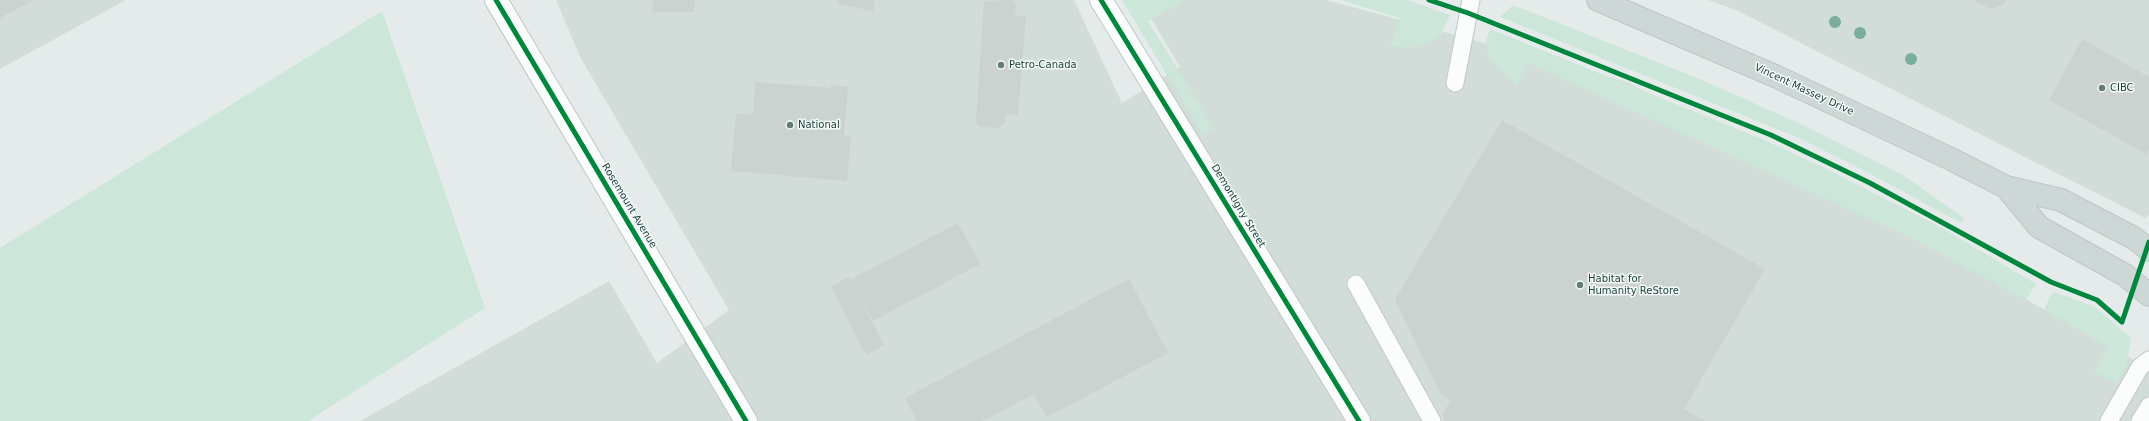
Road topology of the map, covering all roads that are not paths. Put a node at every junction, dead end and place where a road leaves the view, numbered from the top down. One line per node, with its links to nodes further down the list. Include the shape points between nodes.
1 (496, 0): 12 (street, Rosemount Avenue)
2 (1101, 0): 13 (street, Demontigny Street)
3 (1471, 0): 5 (lane)
4 (1598, 0): 6 (main road, Vincent Massey Drive, via 1775,76)
5 (1455, 83)
6 (2006, 187): 7 (main road, Vincent Massey Drive, via 2061,200 2134,238); 9 (main road, Vincent Massey Drive, via 2039,227 2125,275)
7 (2149, 250)
8 (1356, 284): 14 (lane)
9 (2149, 295)
10 (2149, 360): 15 (lane, via 2140,367)
11 (2149, 406): 16 (lane)
12 (746, 421)
13 (1359, 421)
14 (1432, 421)
15 (2109, 421)
16 (2140, 421)

